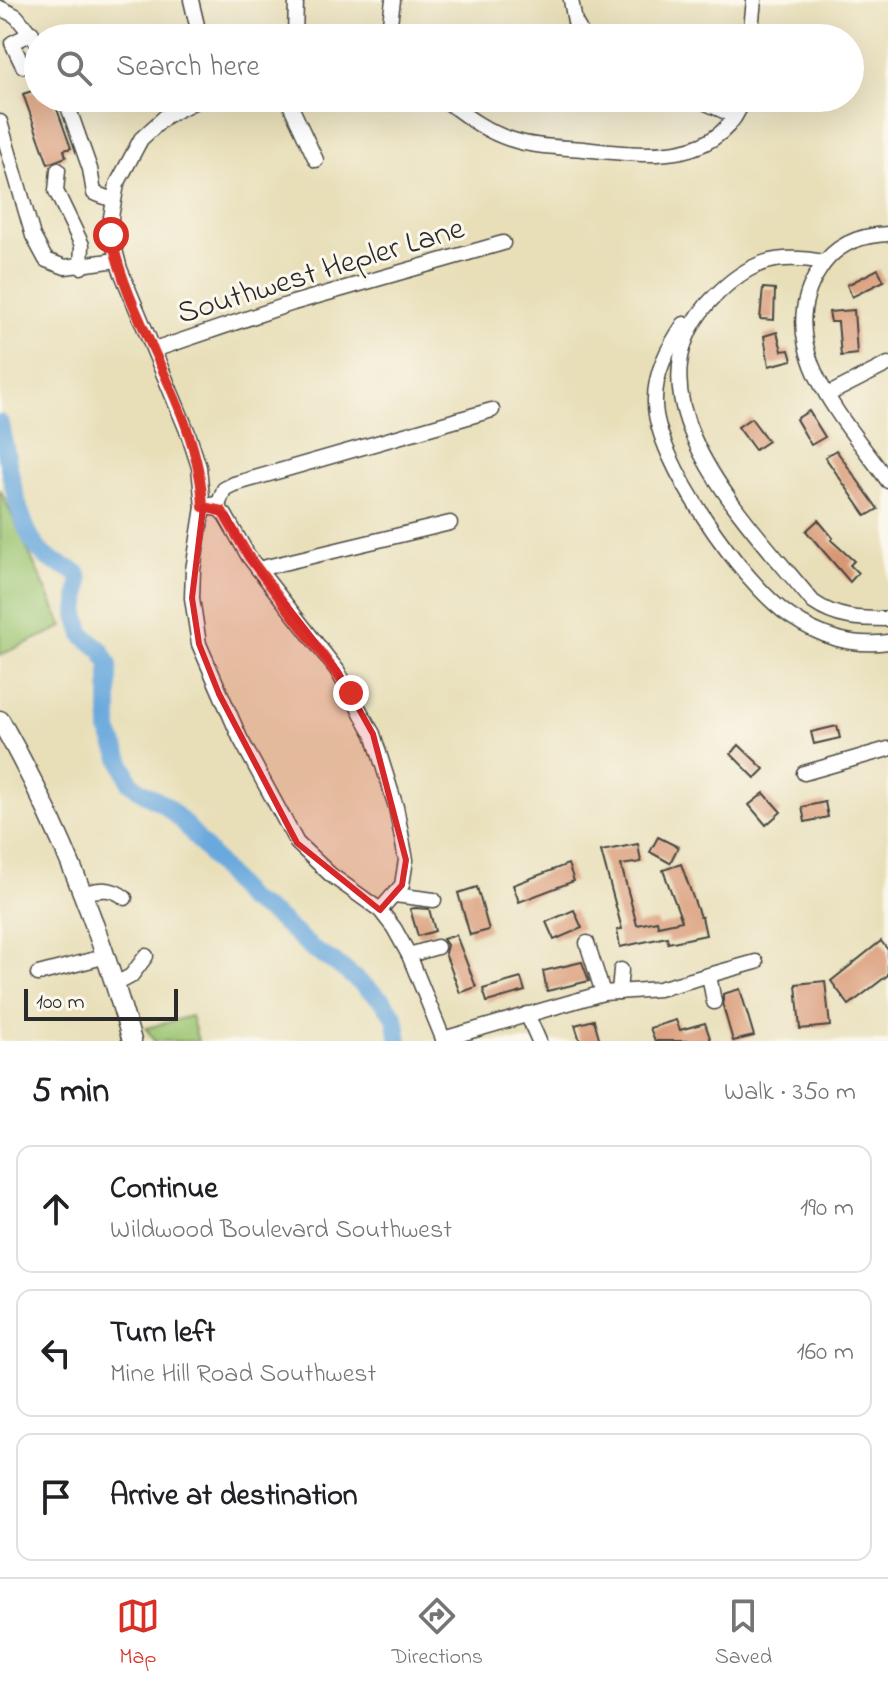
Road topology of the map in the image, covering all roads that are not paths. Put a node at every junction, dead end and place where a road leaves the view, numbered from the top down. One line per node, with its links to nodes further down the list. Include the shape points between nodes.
1 (191, 0): 7 (street)
2 (296, 0): 8 (street)
3 (393, 0): 9 (street)
4 (571, 0): 10 (street)
5 (754, 0): 11 (street)
6 (0, 8): 12 (street)
7 (197, 24)
8 (295, 24)
9 (390, 24)
10 (576, 24)
11 (751, 24)
12 (24, 25)
13 (24, 40): 14 (street, via 12,43)
14 (23, 66)
15 (70, 112): 26 (street, via 94,193)
16 (174, 112): 26 (street, via 141,139)
17 (294, 112): 23 (street)
18 (463, 112): 21 (street, via 509,139 645,156 699,145 724,131)
19 (726, 112): 21 (street)
20 (737, 112): 21 (street)
21 (735, 116)
22 (0, 122): 25 (street)
23 (316, 160)
24 (58, 170): 31 (street, via 56,191 82,245)
25 (7, 175): 31 (street, via 46,260)
26 (113, 200): 29 (street, via 111,235)
27 (888, 234): 30 (street, via 849,242)
28 (503, 243): 33 (street, Southwest Hepler Lane, via 293,303)
29 (117, 260): 31 (street); 33 (street)
30 (824, 262): 32 (street, via 767,261 731,280); 35 (street, via 802,310 804,343)
31 (81, 267)
32 (706, 304): 41 (street, via 683,340 679,371 687,423 702,459 813,602 842,617); 42 (street, via 668,348 655,386 654,407 684,484 703,517 764,594 789,615 845,643)
33 (154, 350): 38 (street, via 195,450)
34 (888, 364): 35 (street)
35 (827, 395): 37 (street)
36 (492, 410): 38 (street, via 234,484 224,489 219,503)
37 (888, 481)
38 (203, 507): 40 (street, via 222,511); 50 (street, via 192,598 199,644 219,694 297,843)
39 (450, 523): 40 (street)
40 (258, 569): 47 (street, via 337,670 373,734 403,838 405,875)
41 (888, 619)
42 (888, 642)
43 (0, 720): 46 (main road)
44 (888, 749): 45 (street)
45 (804, 773)
46 (84, 893): 48 (street, via 102,889); 54 (main road)
47 (395, 895): 49 (street); 50 (street)
48 (125, 898)
49 (434, 900)
50 (380, 910): 53 (street)
51 (587, 943): 62 (street)
52 (437, 947): 53 (street)
53 (409, 955): 66 (street)
54 (107, 956): 58 (street); 60 (main road)
55 (146, 956): 60 (street, via 131,976)
56 (748, 968): 59 (street)
57 (621, 970): 61 (street)
58 (38, 974)
59 (709, 975): 61 (street, via 659,989); 63 (street)
60 (116, 984): 65 (main road)
61 (619, 992): 62 (street)
62 (603, 993): 64 (street)
63 (714, 1002)
64 (531, 1008): 66 (street); 69 (street)
65 (126, 1021): 67 (main road); 68 (main road)
66 (443, 1040)
67 (132, 1041)
68 (144, 1041)
69 (539, 1041)

